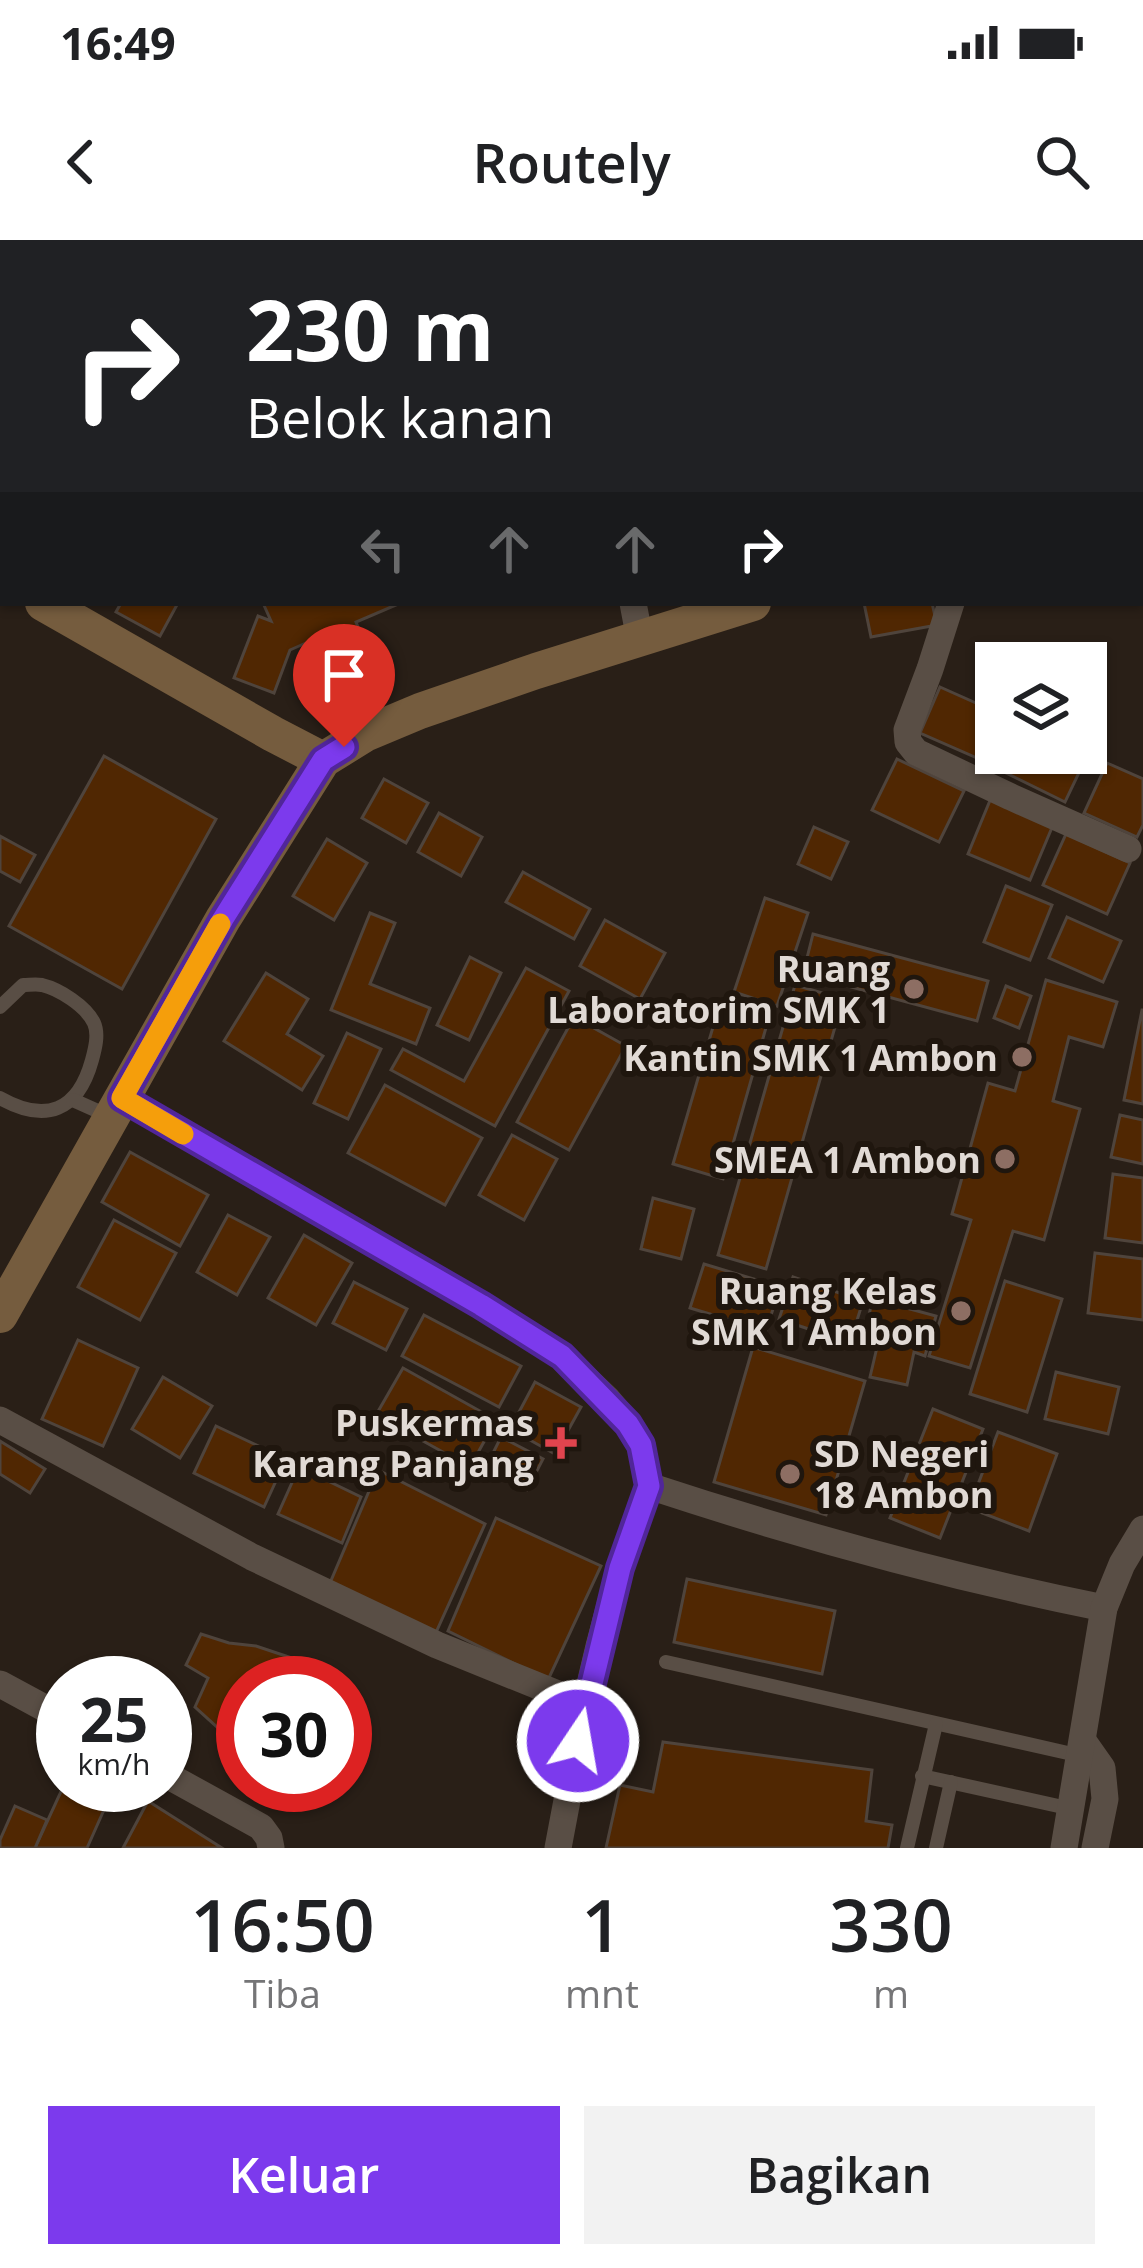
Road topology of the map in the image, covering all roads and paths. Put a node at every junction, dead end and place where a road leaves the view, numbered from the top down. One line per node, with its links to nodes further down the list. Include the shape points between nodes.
1 (634, 606): 5 (street)
2 (744, 606): 5 (street)
3 (950, 606): 7 (street, via 908,742)
4 (66, 610): 6 (street)
5 (640, 640): 6 (street, via 421,711)
6 (323, 760): 11 (street)
7 (1128, 849)
8 (0, 1007): 10 (lane, via 23,985 43,985 95,1024 88,1075)
9 (0, 1098): 10 (lane, via 41,1112)
10 (73, 1100): 11 (lane)
11 (116, 1107): 12 (street); 14 (street, via 562,1356 628,1424)
12 (0, 1315)
13 (0, 1420): 20 (street, via 252,1556)
14 (649, 1486): 16 (street, via 993,1586); 20 (street)
15 (1143, 1529): 16 (street)
16 (1104, 1609): 22 (street)
17 (666, 1662): 21 (lane)
18 (0, 1684): 19 (street)
19 (36, 1703)
20 (585, 1705): 28 (street)
21 (936, 1724): 22 (lane); 23 (lane)
22 (1082, 1749): 26 (street); 32 (street, via 1102,1768)
23 (922, 1776): 24 (lane); 29 (lane)
24 (951, 1782): 26 (lane); 30 (lane)
25 (192, 1789): 27 (street, via 261,1827)
26 (1072, 1809): 31 (street)
27 (271, 1848)
28 (558, 1848)
29 (907, 1848)
30 (936, 1848)
31 (1064, 1848)
32 (1095, 1848)

